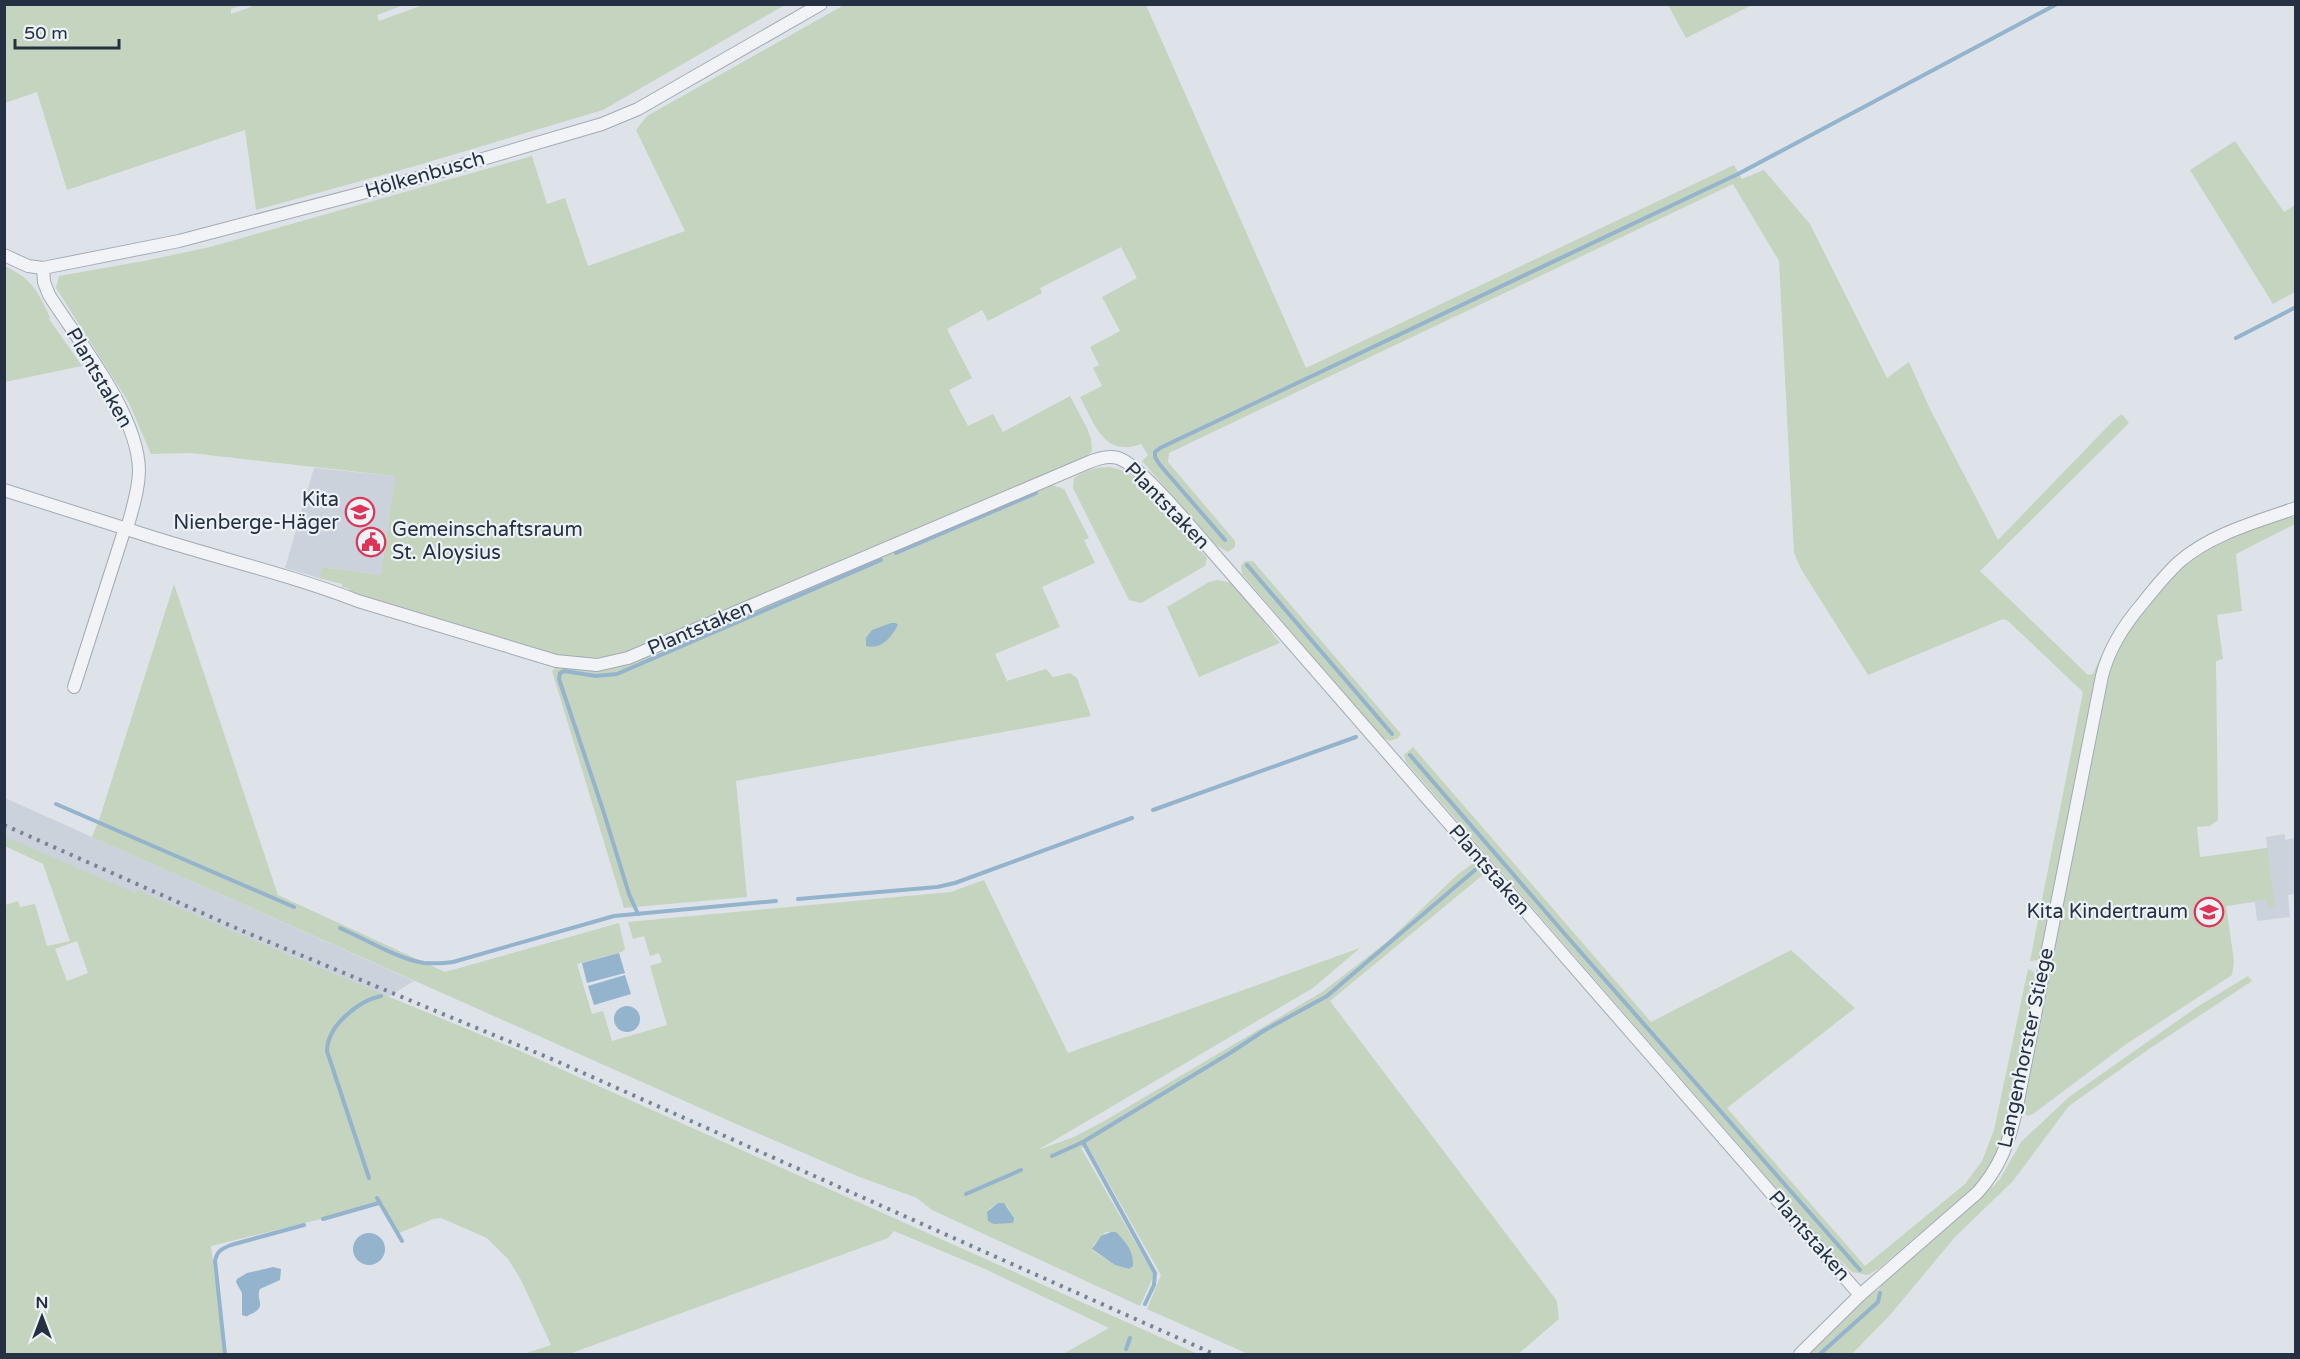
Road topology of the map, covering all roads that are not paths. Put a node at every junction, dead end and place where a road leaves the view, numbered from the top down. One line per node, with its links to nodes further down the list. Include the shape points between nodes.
1 (821, 4): 3 (street, Hölkenbusch, via 639,109 609,122 404,182 179,241)
2 (4, 255): 3 (street, Hölkenbusch)
3 (43, 268): 6 (street, Plantstaken, via 49,295 132,432 139,480)
4 (4, 490): 6 (street, Plantstaken)
5 (2295, 508): 8 (street, Langenhorster Stiege, via 2224,534 2186,557 2134,612 2111,649 2102,676 2008,1143 1998,1165 1977,1193)
6 (126, 528): 7 (street, Plantstaken); 8 (street, Plantstaken, via 536,655 597,664 645,652 1087,463 1106,457 1120,458 1139,471 1222,564)
7 (74, 687)
8 (1860, 1295): 9 (street, Langenhorster Stiege)
9 (1800, 1354)

